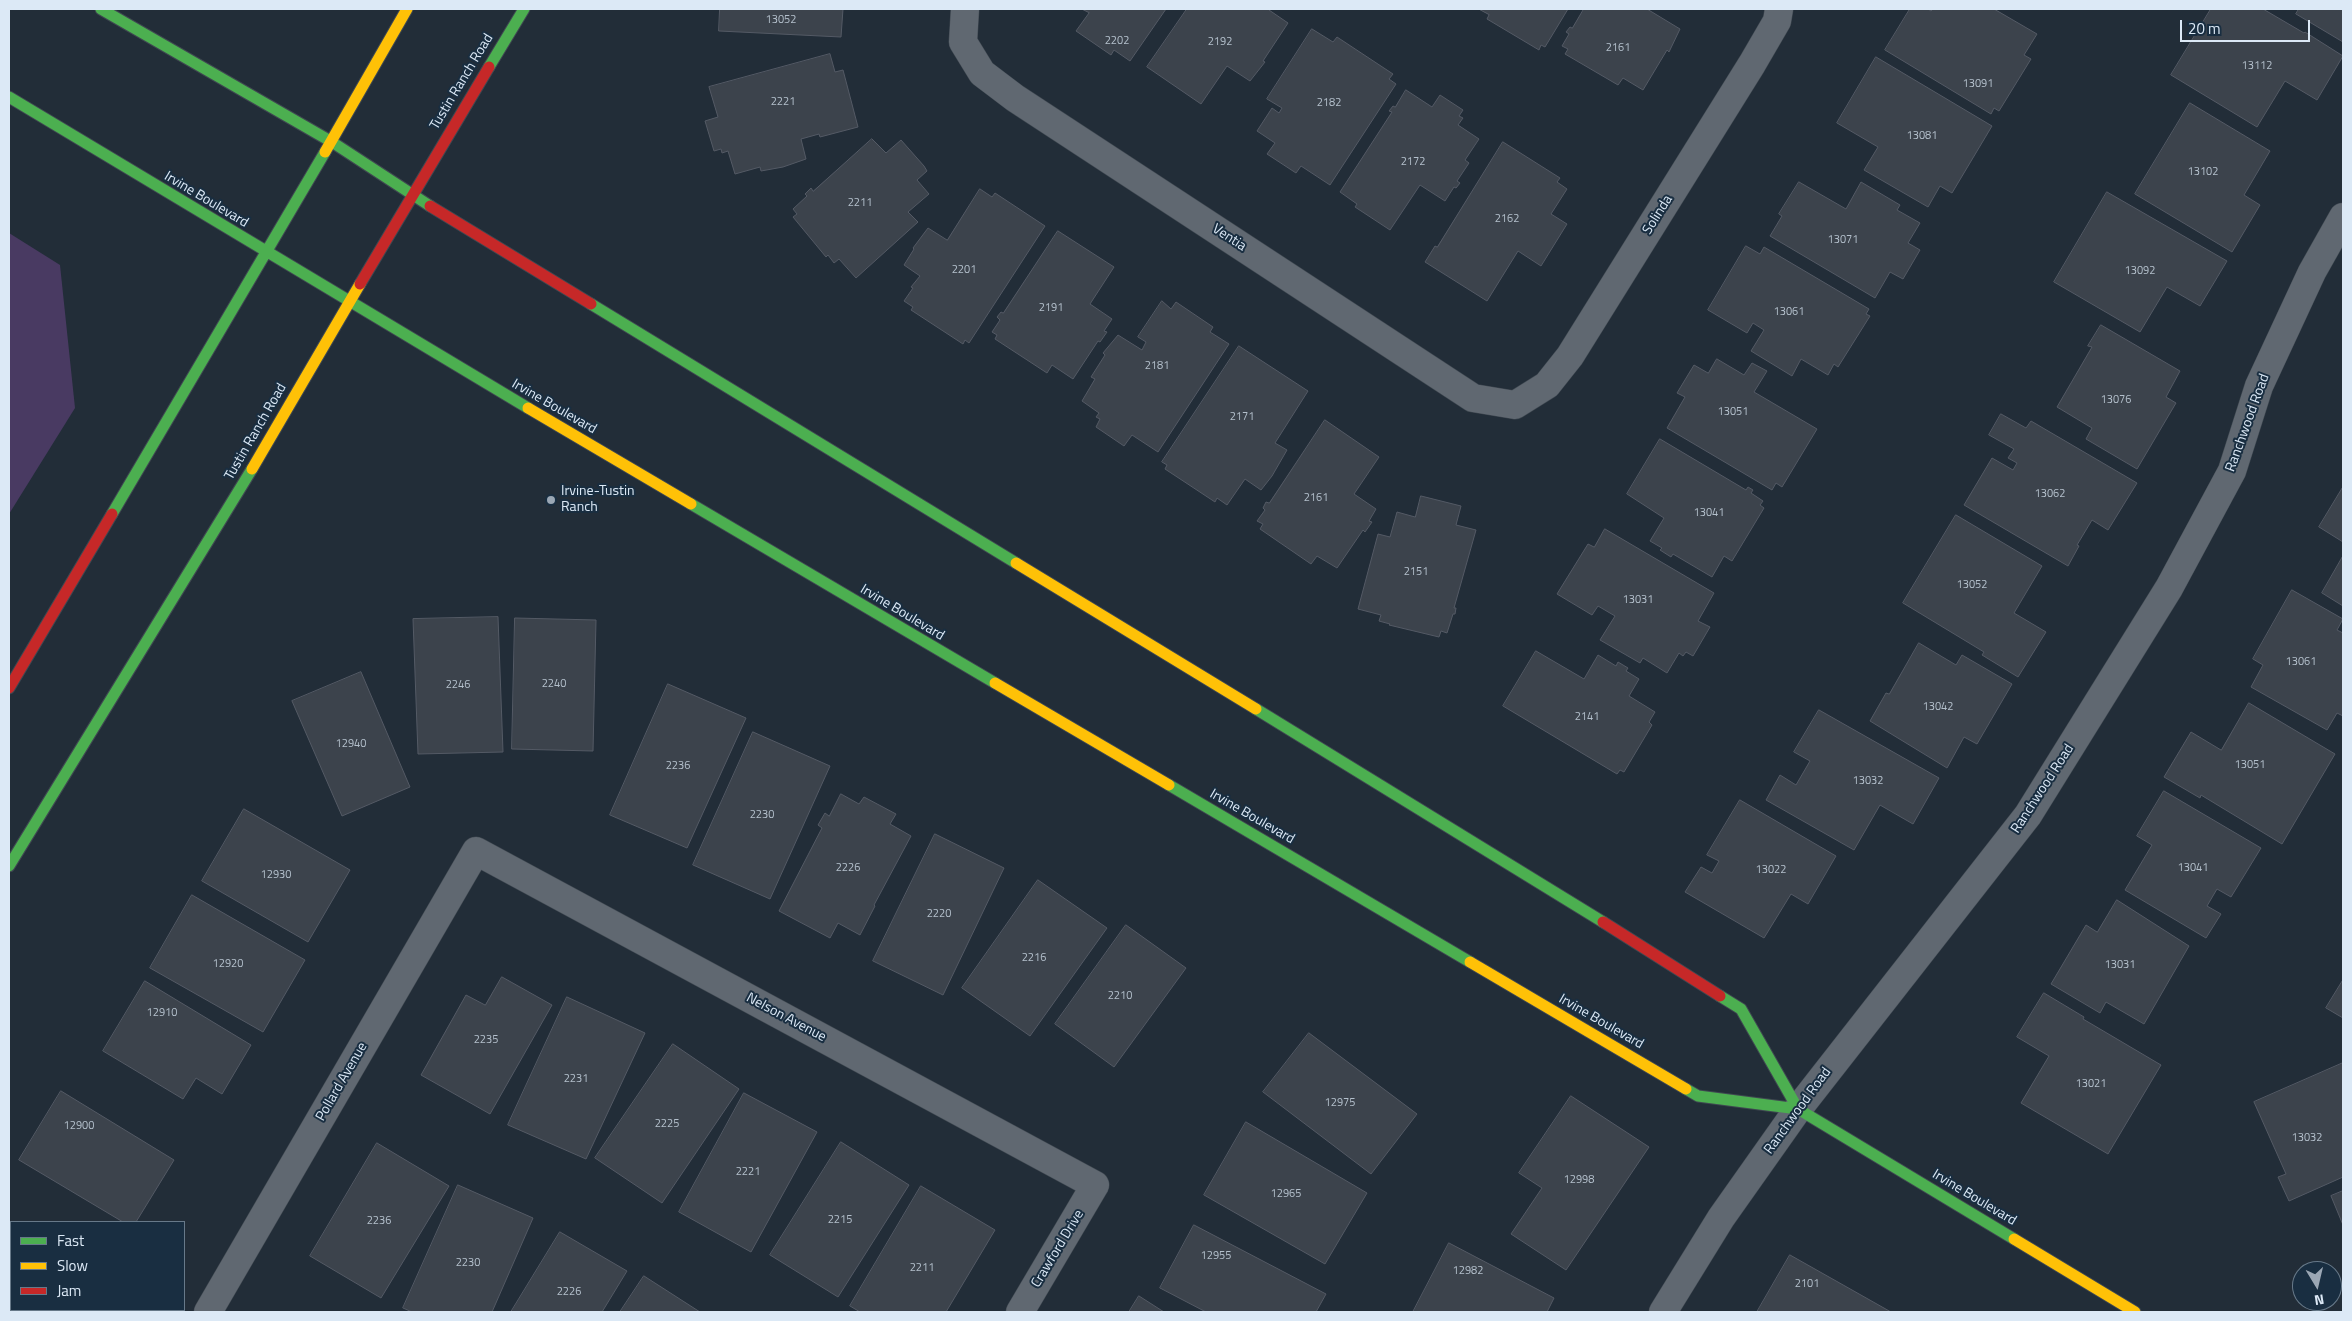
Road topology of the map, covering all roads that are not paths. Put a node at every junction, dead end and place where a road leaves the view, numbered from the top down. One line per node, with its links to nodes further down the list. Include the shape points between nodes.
1 (101, 9): 7 (main road, Irvine Boulevard)
2 (407, 9): 7 (main road)
3 (524, 9): 8 (main road, Tustin Ranch Road)
4 (965, 9): 12 (street, Ventia, via 963,42 982,73 1015,98 1473,398)
5 (1778, 9): 12 (street, Solinda, via 1777,21 1752,64 1570,356 1547,385)
6 (9, 97): 10 (main road, Irvine Boulevard)
7 (332, 142): 8 (main road, Irvine Boulevard); 10 (main road)
8 (412, 195): 11 (main road, Tustin Ranch Road); 16 (main road, Irvine Boulevard, via 1520,870 1741,1009)
9 (2343, 217): 16 (street, Ranchwood Road, via 2312,272 2259,386 2232,471 2169,588 2028,815)
10 (266, 254): 11 (main road, Irvine Boulevard); 13 (main road)
11 (349, 303): 15 (main road, Tustin Ranch Road, via 235,498); 16 (main road, Irvine Boulevard, via 1698,1096)
12 (1515, 404)
13 (9, 688)
14 (476, 851): 17 (street, Nelson Avenue); 18 (street, Pollard Avenue)
15 (9, 866)
16 (1798, 1108): 20 (street, Ranchwood Road, via 1721,1218); 21 (main road, Irvine Boulevard)
17 (1095, 1185): 19 (street, Crawford Drive)
18 (208, 1312)
19 (1020, 1312)
20 (1663, 1312)
21 (2135, 1312)

